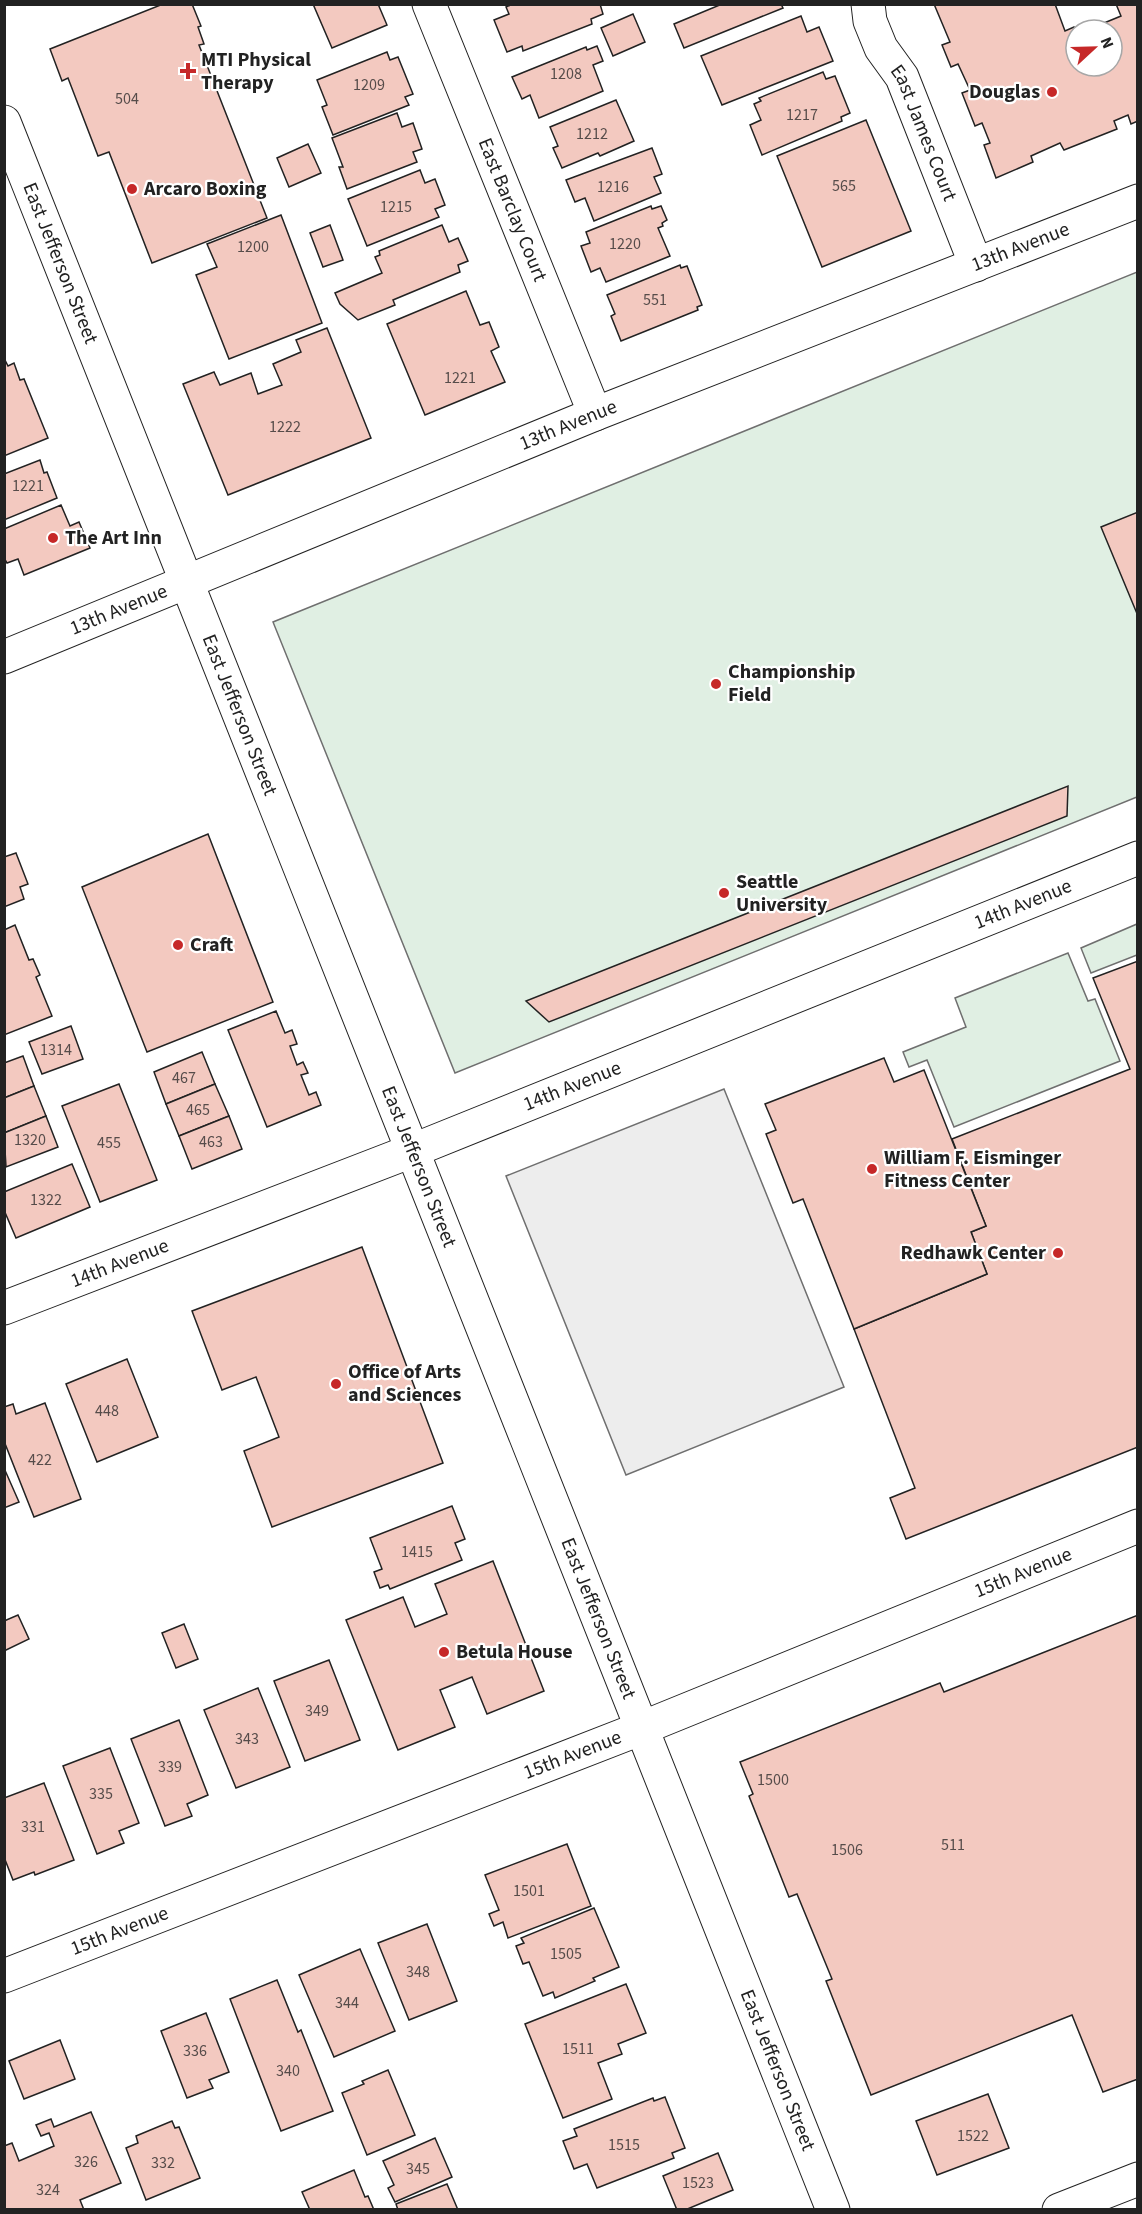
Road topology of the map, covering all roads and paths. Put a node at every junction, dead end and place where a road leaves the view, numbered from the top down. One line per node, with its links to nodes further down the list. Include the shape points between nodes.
1 (429, 4): 6 (street, East Barclay Court)
2 (868, 4): 5 (street, East James Court, via 881,48 902,77)
3 (4, 122): 7 (street, East Jefferson Street)
4 (1137, 201): 5 (street, 13th Avenue)
5 (976, 265): 6 (street, 13th Avenue)
6 (596, 414): 7 (street, 13th Avenue)
7 (187, 582): 8 (street, 13th Avenue); 10 (street, East Jefferson Street)
8 (4, 657)
9 (1137, 858): 10 (street, 14th Avenue)
10 (414, 1150): 11 (street, 14th Avenue); 13 (street, East Jefferson Street)
11 (4, 1308)
12 (1137, 1526): 13 (street, 15th Avenue)
13 (642, 1728): 14 (street, 15th Avenue); 16 (street, East Jefferson Street)
14 (4, 1976)
15 (1137, 2179): 17 (street)
16 (833, 2210)
17 (1059, 2210)

